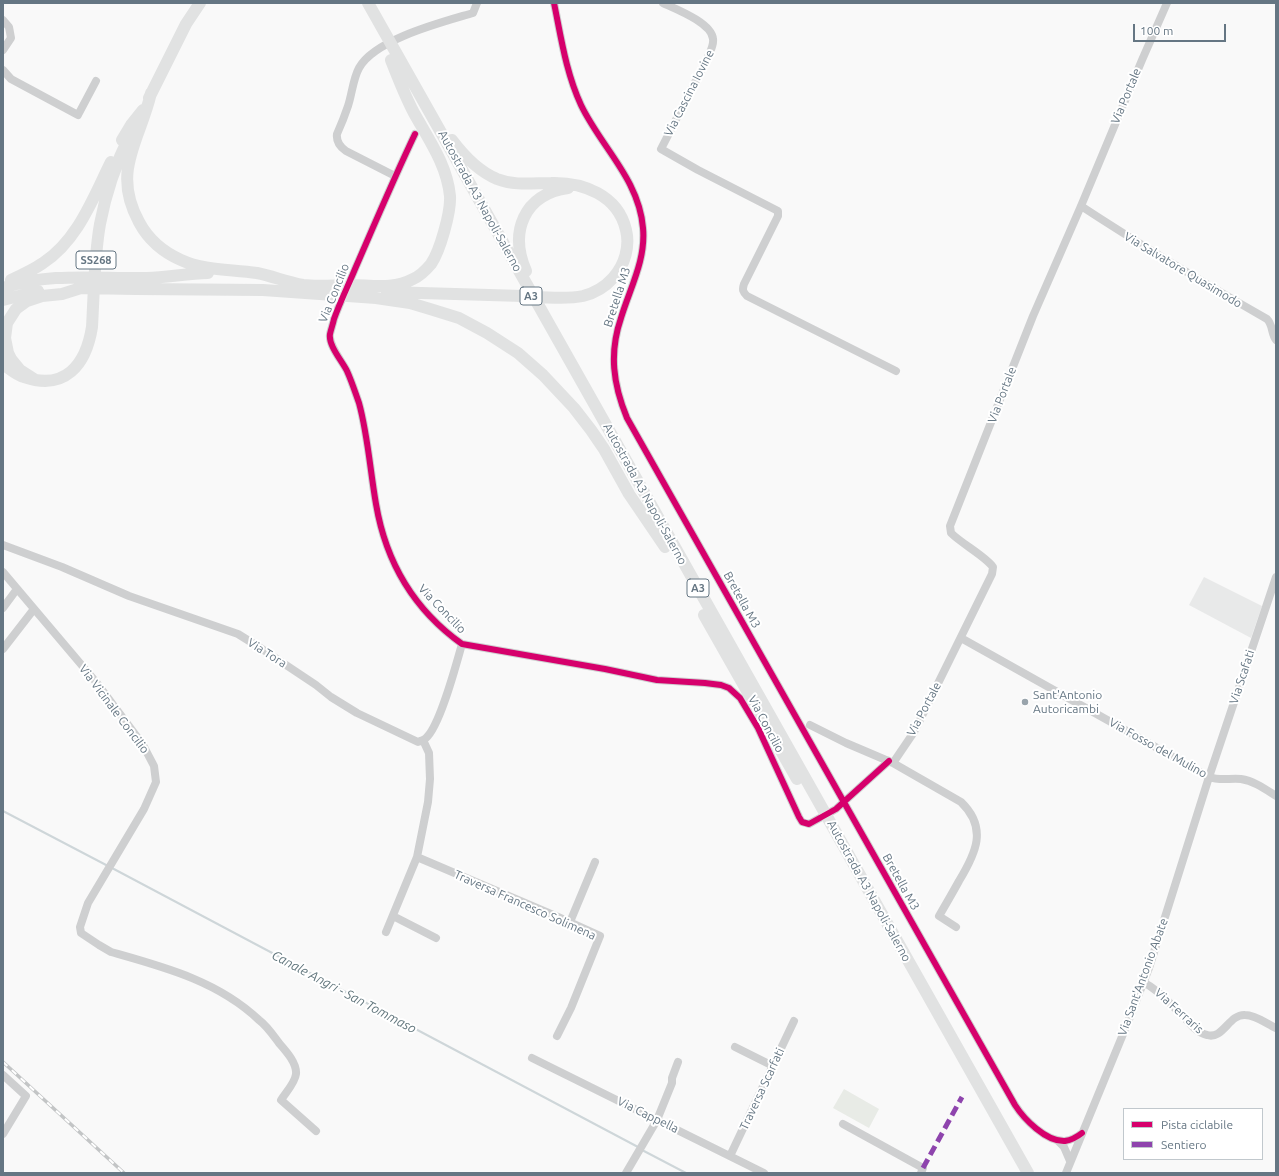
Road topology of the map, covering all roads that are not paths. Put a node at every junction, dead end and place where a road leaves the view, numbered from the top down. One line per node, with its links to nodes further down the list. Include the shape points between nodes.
1 (200, 3): 13 (highway, SS268, via 186,24)
2 (359, 3): 10 (highway, Autostrada A3 Napoli-Salerno / A3)
3 (368, 3): 10 (highway, Autostrada A3 Napoli-Salerno / A3)
4 (477, 3): 16 (street, via 473,13 402,36 372,53 357,72 337,138 346,151)
5 (554, 3): 67 (street, Bretella M3, via 567,68 581,106 625,174 641,215 642,255 614,348 614,377 625,411 647,455 1015,1105 1025,1119 1039,1131)
6 (663, 3): 29 (street, Via Cascina Iovine, via 701,23 711,31 714,38 708,57 661,148 778,211 778,216 744,284 743,293)
7 (1167, 3): 18 (street, Via Portale)
8 (3, 20): 9 (street, via 9,26 11,38)
9 (3, 50)
10 (395, 59): 17 (highway, A3, via 431,104 456,146 480,169 498,180 509,182 570,183); 24 (highway, A3, via 402,88 445,173 450,197 447,218 434,258 425,271 412,280 393,286 350,285); 27 (highway, Autostrada A3 Napoli-Salerno / A3); 32 (highway, Autostrada A3 Napoli-Salerno / A3)
11 (3, 70): 12 (street, via 11,79 78,115)
12 (96, 81)
13 (152, 93): 14 (highway, SS268); 19 (highway, SS268, via 129,162 127,182 135,213 151,239 172,256 201,267)
14 (143, 110): 21 (highway, SS268, via 123,137 72,235 44,263); 30 (highway, SS268, via 117,163 104,205 97,247 92,327 87,348 80,362 66,375 43,381)
15 (415, 134): 16 (street, Via Concilio)
16 (395, 176): 39 (street, Via Concilio, via 338,308 330,340 347,370 359,404 380,524 392,559 415,600)
17 (581, 186): 24 (highway, A3, via 592,189 612,203 623,219 626,231 626,254 622,264 614,277 592,293 569,297); 27 (highway, A3, via 555,190 543,196 524,217 518,236 520,257 525,270)
18 (1081, 206): 26 (street, Via Salvatore Quasimodo, via 1270,322); 38 (street, Via Portale, via 1033,316 950,526 951,533 956,538 993,567 992,574)
19 (239, 271): 20 (highway, SS268); 24 (highway, A3)
20 (81, 282): 22 (highway, SS268, via 37,280); 23 (highway, SS268, via 136,289); 25 (highway, SS268); 30 (highway, SS268, via 62,294 27,301 16,309 7,322 5,338 8,353 20,370)
21 (3, 283)
22 (3, 288)
23 (239, 289): 24 (highway, A3)
24 (333, 290): 32 (highway, A3, via 410,303 445,313 487,332 518,353 574,408 604,450 629,494)
25 (3, 300)
26 (1276, 340)
27 (568, 357): 76 (highway, Autostrada A3 Napoli-Salerno / A3)
28 (3, 364): 30 (highway, SS268, via 17,374)
29 (896, 371)
30 (34, 379)
31 (3, 545): 42 (street, Via Tora, via 129,596 238,634 357,713 410,739 418,742)
32 (665, 547): 75 (highway, Autostrada A3 Napoli-Salerno / A3)
33 (3, 572): 35 (street, Via Vicinale Concilio)
34 (1276, 577): 44 (street, Via Scafati)
35 (17, 589): 36 (street); 37 (street, Via Vicinale Concilio)
36 (3, 608)
37 (34, 609): 40 (street); 64 (street, Via Vicinale Concilio, via 130,726 154,766 156,782 144,809 88,903 80,927 81,933 111,952 195,978 240,1004 260,1020 282,1045 296,1068 293,1083 281,1100)
38 (960, 638): 43 (street, Via Portale, via 914,732); 44 (street, Via Fosso del Mulino)
39 (462, 644): 42 (street, via 435,726); 43 (street, Via Concilio, via 657,680 705,683 729,688 740,698 758,728 799,817 806,824 834,810)
40 (3, 649)
41 (810, 725): 43 (street)
42 (423, 740): 46 (street, via 429,753 430,779)
43 (891, 762): 50 (street, via 961,802 973,816 977,833 975,850 939,916)
44 (1209, 777): 45 (street, Via Fosso del Mulino, via 1217,780 1241,779 1255,783); 53 (street, Via Sant'Antonio Abate)
45 (1276, 796)
46 (418, 857): 48 (street); 49 (street, Traversa Francesco Solimena)
47 (595, 862): 49 (street)
48 (392, 916): 51 (street); 52 (street)
49 (570, 922): 56 (street, Traversa Francesco Solimena, via 600,936)
50 (956, 927)
51 (386, 932)
52 (436, 938)
53 (1143, 982): 55 (street, Via Ferraris, via 1159,992 1192,1026 1206,1035 1217,1034 1234,1019 1247,1014); 65 (street, Via Sant'Antonio Abate)
54 (794, 1021): 60 (street, Traversa Scarfati)
55 (1276, 1028)
56 (558, 1036)
57 (735, 1047): 60 (street)
58 (532, 1058): 62 (street, Via Cappella)
59 (678, 1062): 62 (street)
60 (773, 1066): 69 (street, Traversa Scarfati)
61 (3, 1075): 66 (street, via 26,1096)
62 (657, 1120): 69 (street, Via Cappella); 73 (street)
63 (843, 1124): 71 (street)
64 (316, 1131)
65 (1082, 1133): 67 (street); 68 (street, Via Sant'Antonio Abate)
66 (3, 1134)
67 (1061, 1143): 68 (street, Bretella M3, via 1072,1145); 70 (street)
68 (1075, 1149): 70 (street, Via Sant'Antonio Abate)
69 (730, 1156): 74 (street, Via Cappella)
70 (1070, 1161): 72 (street, Via Sant'Antonio Abate)
71 (922, 1171)
72 (1069, 1172)
73 (626, 1173)
74 (764, 1173)
75 (1019, 1173)
76 (1028, 1173)

